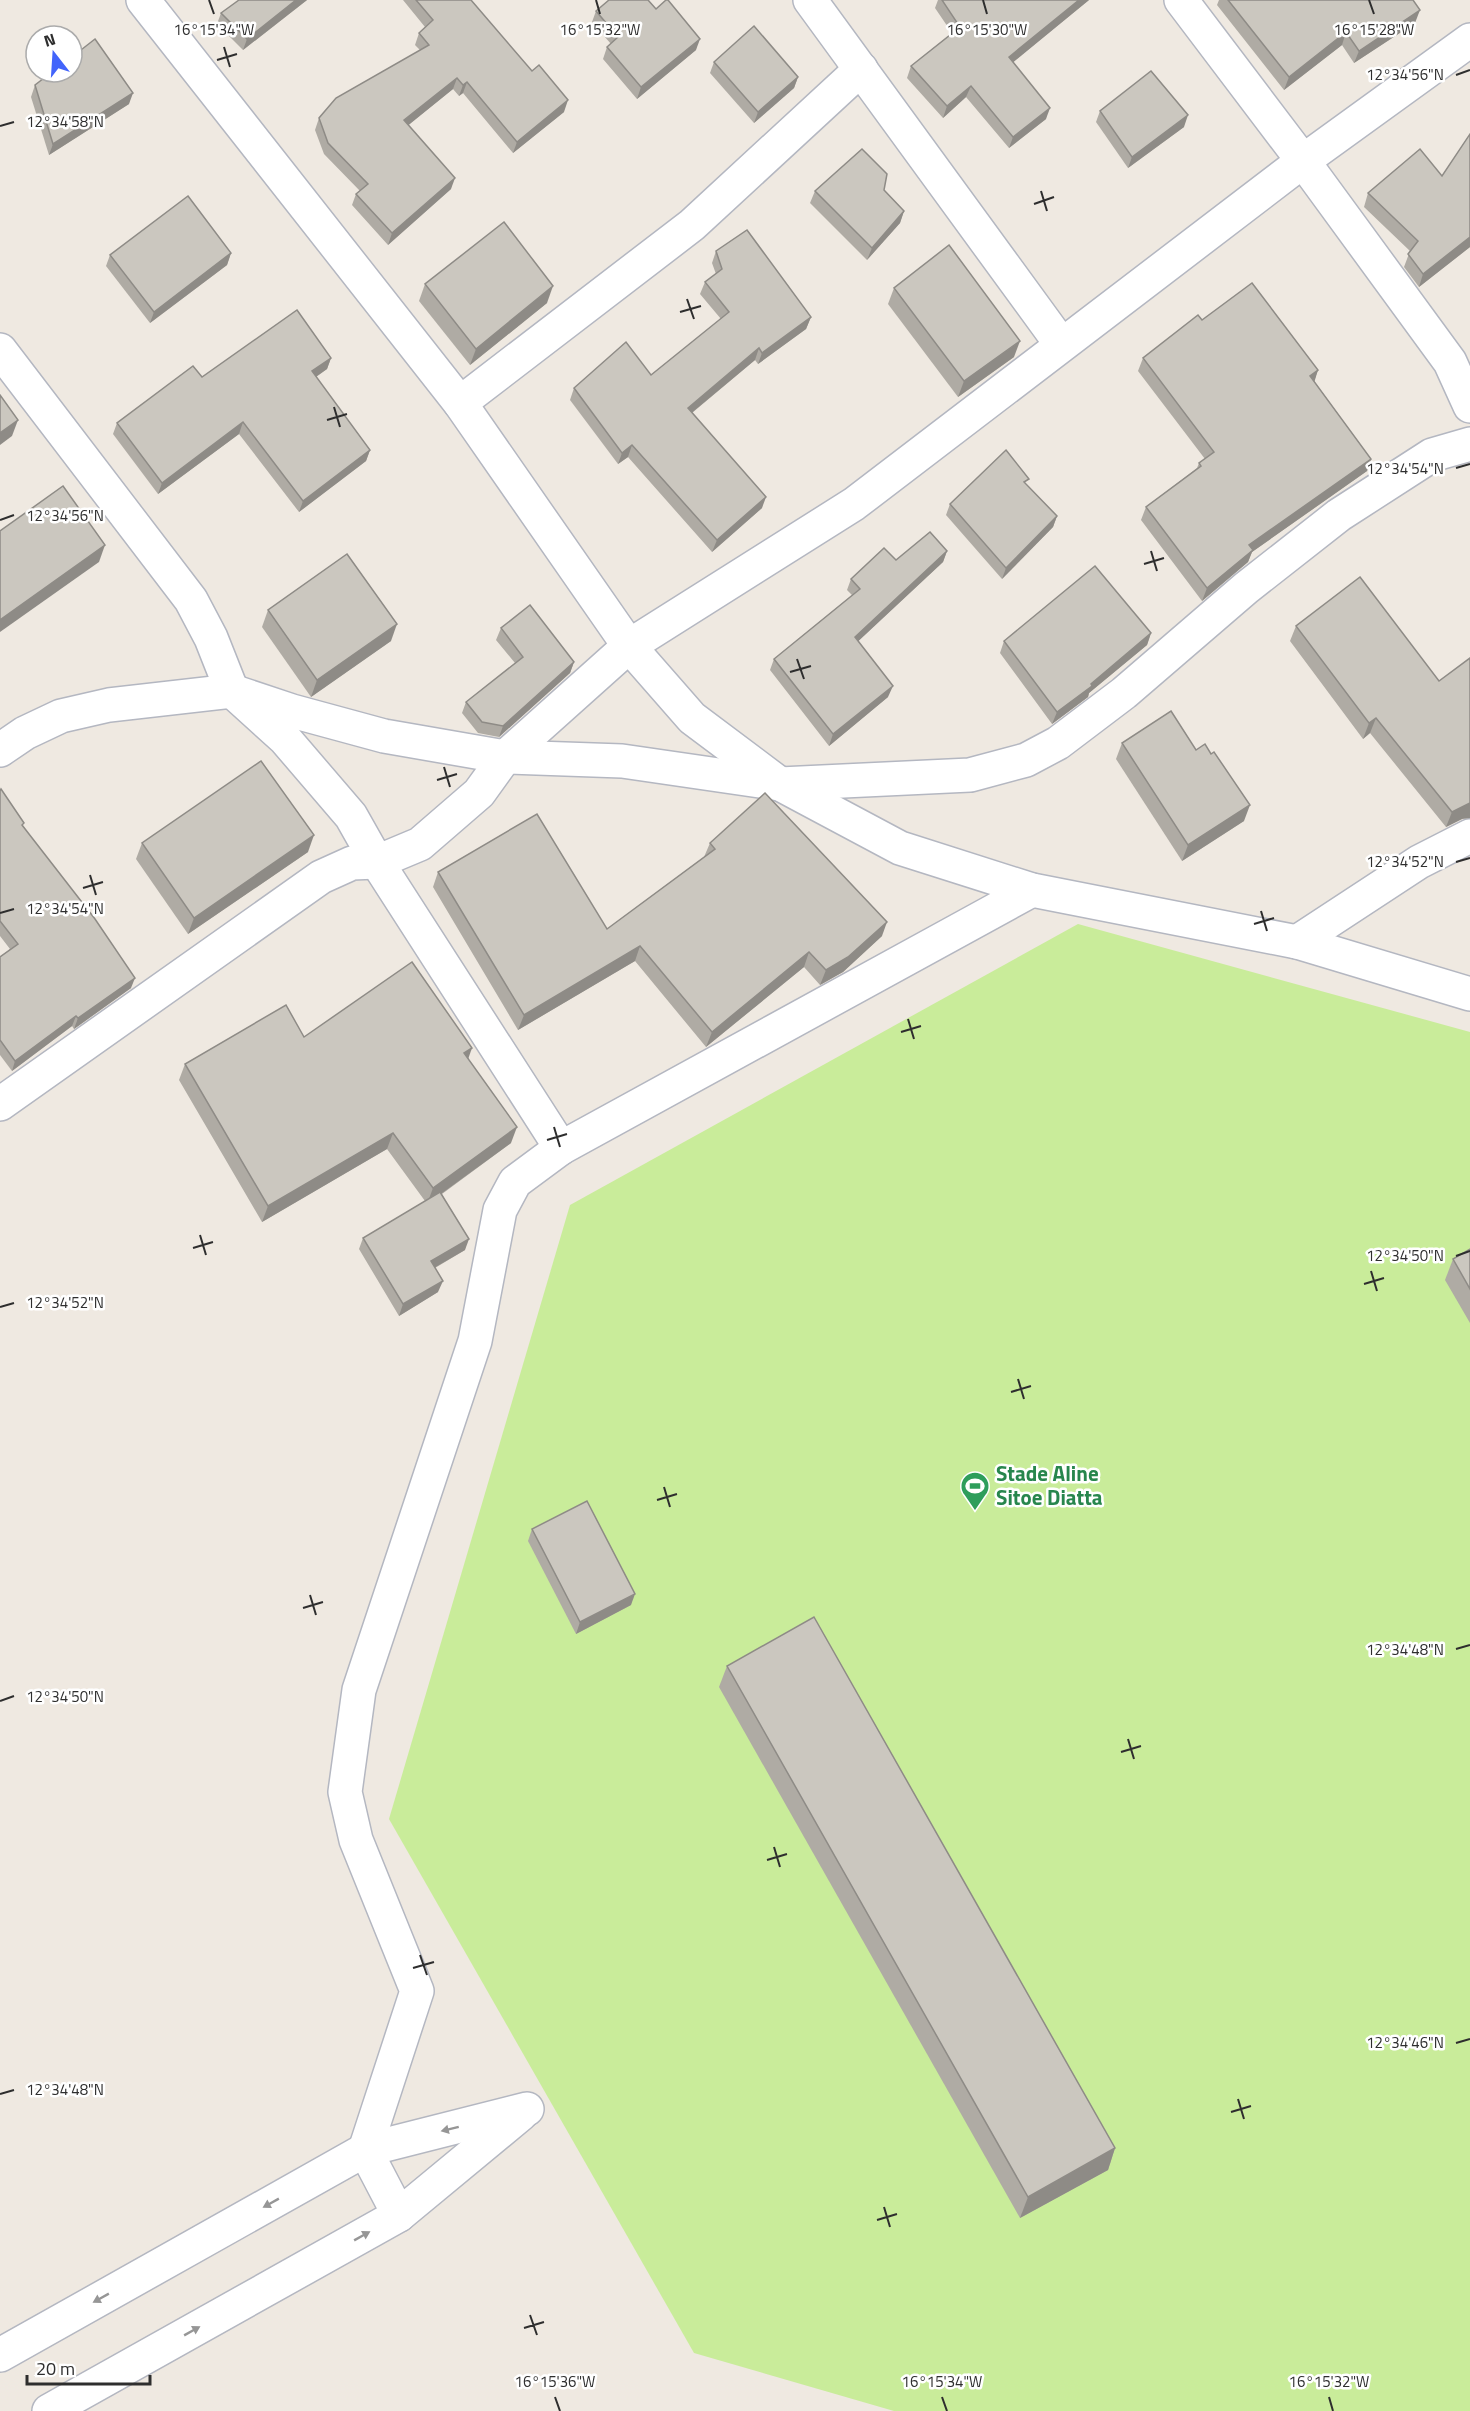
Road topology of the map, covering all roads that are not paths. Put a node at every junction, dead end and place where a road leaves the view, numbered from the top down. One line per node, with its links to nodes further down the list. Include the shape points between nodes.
1 (143, 0): 10 (street)
2 (810, 0): 5 (street)
3 (1181, 0): 6 (street)
4 (1470, 40): 6 (street)
5 (861, 69): 7 (street); 10 (street, via 692,225)
6 (1303, 161): 7 (street); 9 (street)
7 (1061, 344): 13 (street, via 854,504)
8 (0, 350): 14 (street, via 191,600)
9 (1460, 358): 11 (street)
10 (460, 403): 13 (street)
11 (1470, 406)
12 (1470, 444): 17 (street, via 1432,455 1339,515 1246,588 1124,693 1058,743 1026,760 970,775)
13 (629, 646): 16 (street); 17 (street, via 692,718)
14 (232, 691): 15 (street, via 109,705 61,716); 16 (street, via 384,736); 19 (street, via 285,740 351,816)
15 (0, 750)
16 (505, 758): 17 (street, via 622,761); 19 (street, via 479,793 420,844)
17 (780, 784): 20 (street, via 900,848)
18 (1470, 836): 21 (street, via 1419,862)
19 (377, 862): 23 (street, via 352,863 321,878); 24 (street)
20 (1032, 890): 21 (street); 24 (street)
21 (1297, 942): 22 (street)
22 (1470, 994)
23 (0, 1104)
24 (561, 1148): 25 (street, via 515,1182 500,1210 475,1341 359,1690 345,1792 356,1840 417,1991)
25 (365, 2150): 26 (street); 26 (street, one-way to 25, via 527,2109); 27 (street, one-way to 27)
26 (399, 2215): 28 (street, one-way to 26)
27 (0, 2355)
28 (49, 2411)

